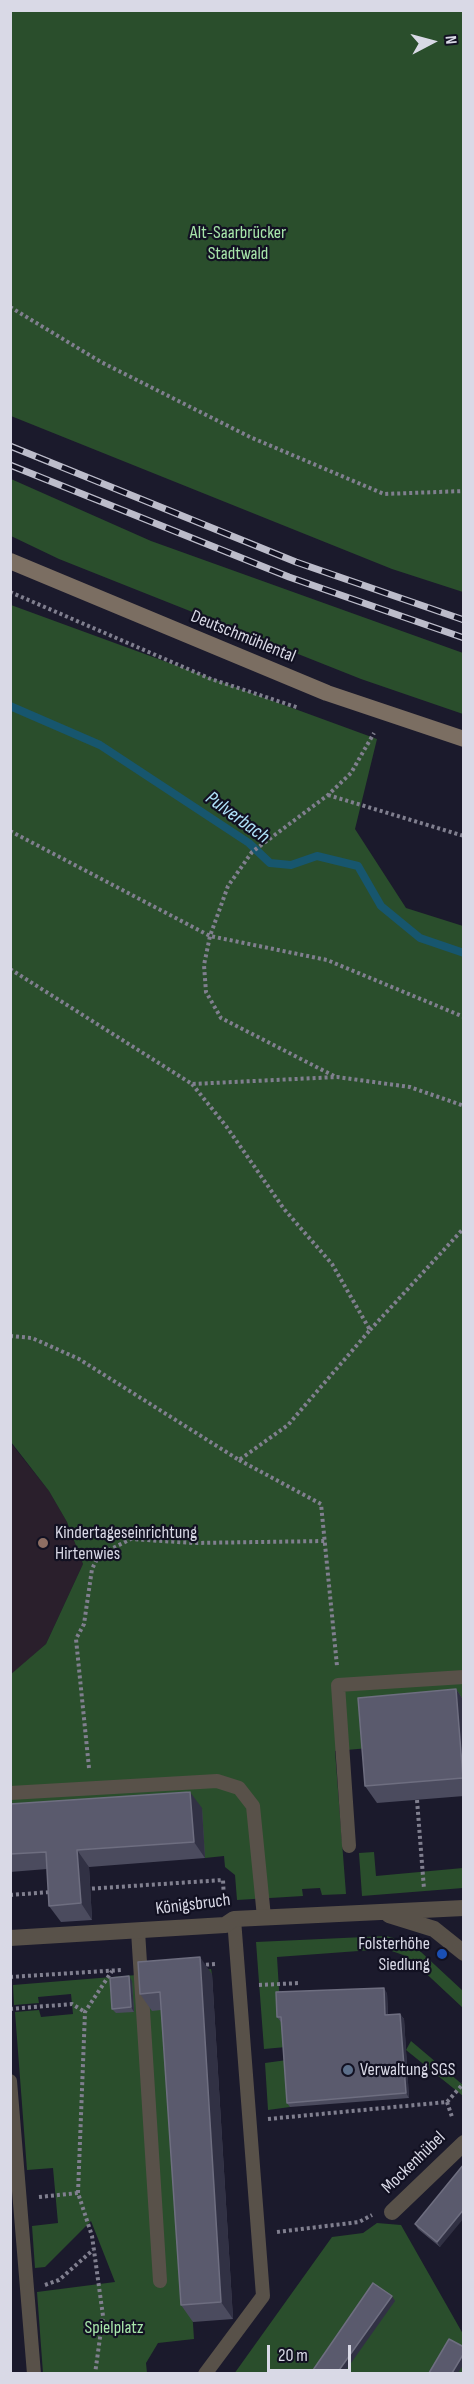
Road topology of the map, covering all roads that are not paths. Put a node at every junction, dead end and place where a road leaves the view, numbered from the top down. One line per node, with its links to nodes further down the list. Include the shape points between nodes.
1 (10, 561): 2 (main road, Deutschmühlental, via 327,693)
2 (464, 739)
3 (464, 1677): 5 (lane, via 338,1685)
4 (10, 1793): 8 (lane, via 217,1781 239,1788 253,1806)
5 (350, 1846)
6 (464, 1908): 7 (street, Königsbruch)
7 (379, 1912): 8 (street, Königsbruch); 12 (street, Königsbruch, via 434,1929)
8 (264, 1917): 9 (street, Königsbruch)
9 (230, 1922): 10 (street, Königsbruch); 18 (lane, via 263,2296)
10 (138, 1931): 11 (street, Königsbruch); 16 (lane)
11 (10, 1938)
12 (464, 1953)
13 (10, 2081): 17 (lane)
14 (464, 2143): 15 (street, Mockenhübel)
15 (392, 2212)
16 (160, 2281)
17 (34, 2373)
18 (205, 2373)

